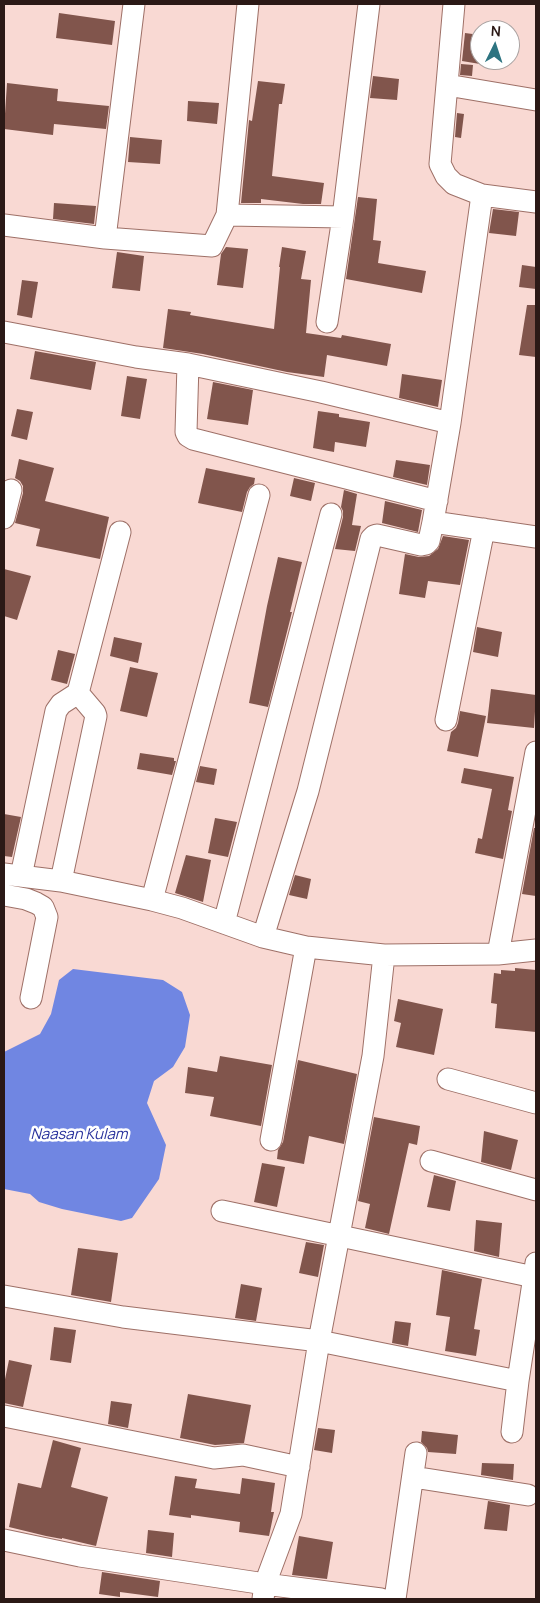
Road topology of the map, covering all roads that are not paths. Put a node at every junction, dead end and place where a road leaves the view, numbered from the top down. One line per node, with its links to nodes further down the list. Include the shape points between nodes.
1 (134, 4): 12 (street)
2 (248, 4): 9 (street)
3 (369, 4): 10 (street)
4 (454, 4): 5 (street)
5 (447, 85): 6 (street); 7 (street, via 440,164 454,184)
6 (536, 100)
7 (482, 195): 8 (street); 16 (street)
8 (536, 202)
9 (227, 214): 10 (street); 12 (street, via 212,246)
10 (343, 217): 13 (street)
11 (4, 225): 12 (street)
12 (105, 238)
13 (327, 322)
14 (4, 332): 15 (street)
15 (188, 364): 16 (street); 19 (street, via 186,432 193,440)
16 (450, 423): 19 (street)
17 (11, 490): 21 (street)
18 (259, 495): 32 (street)
19 (437, 501): 22 (street)
20 (331, 514): 33 (street)
21 (4, 518)
22 (433, 522): 23 (street); 34 (street, via 426,544 377,535 371,539 308,791)
23 (484, 530): 25 (street); 27 (street)
24 (120, 532): 26 (street)
25 (536, 537)
26 (78, 693): 29 (street, via 56,711); 30 (street, via 96,716)
27 (446, 720)
28 (536, 752): 37 (street)
29 (12, 875): 30 (street)
30 (61, 881): 32 (street)
31 (4, 895): 39 (street, via 36,903 43,907 46,917)
32 (152, 900): 33 (street)
33 (224, 923): 34 (street)
34 (263, 937): 35 (street)
35 (306, 947): 38 (street); 42 (street)
36 (536, 950): 37 (street)
37 (498, 954): 38 (street)
38 (384, 955): 46 (street, via 373,1056)
39 (31, 998)
40 (448, 1079): 41 (street)
41 (536, 1103)
42 (271, 1140)
43 (431, 1161): 44 (street)
44 (536, 1190)
45 (222, 1211): 46 (street)
46 (339, 1235): 47 (street); 49 (street)
47 (535, 1269): 50 (street)
48 (4, 1296): 49 (street, via 123,1317)
49 (319, 1341): 50 (street); 54 (street)
50 (518, 1381): 52 (street)
51 (4, 1416): 54 (street, via 214,1458 243,1455)
52 (512, 1432)
53 (416, 1453): 55 (street)
54 (298, 1467): 58 (street, via 291,1514)
55 (413, 1477): 56 (street); 60 (street)
56 (528, 1495)
57 (4, 1540): 58 (street)
58 (264, 1592): 59 (street)
59 (381, 1599)
60 (395, 1599)

